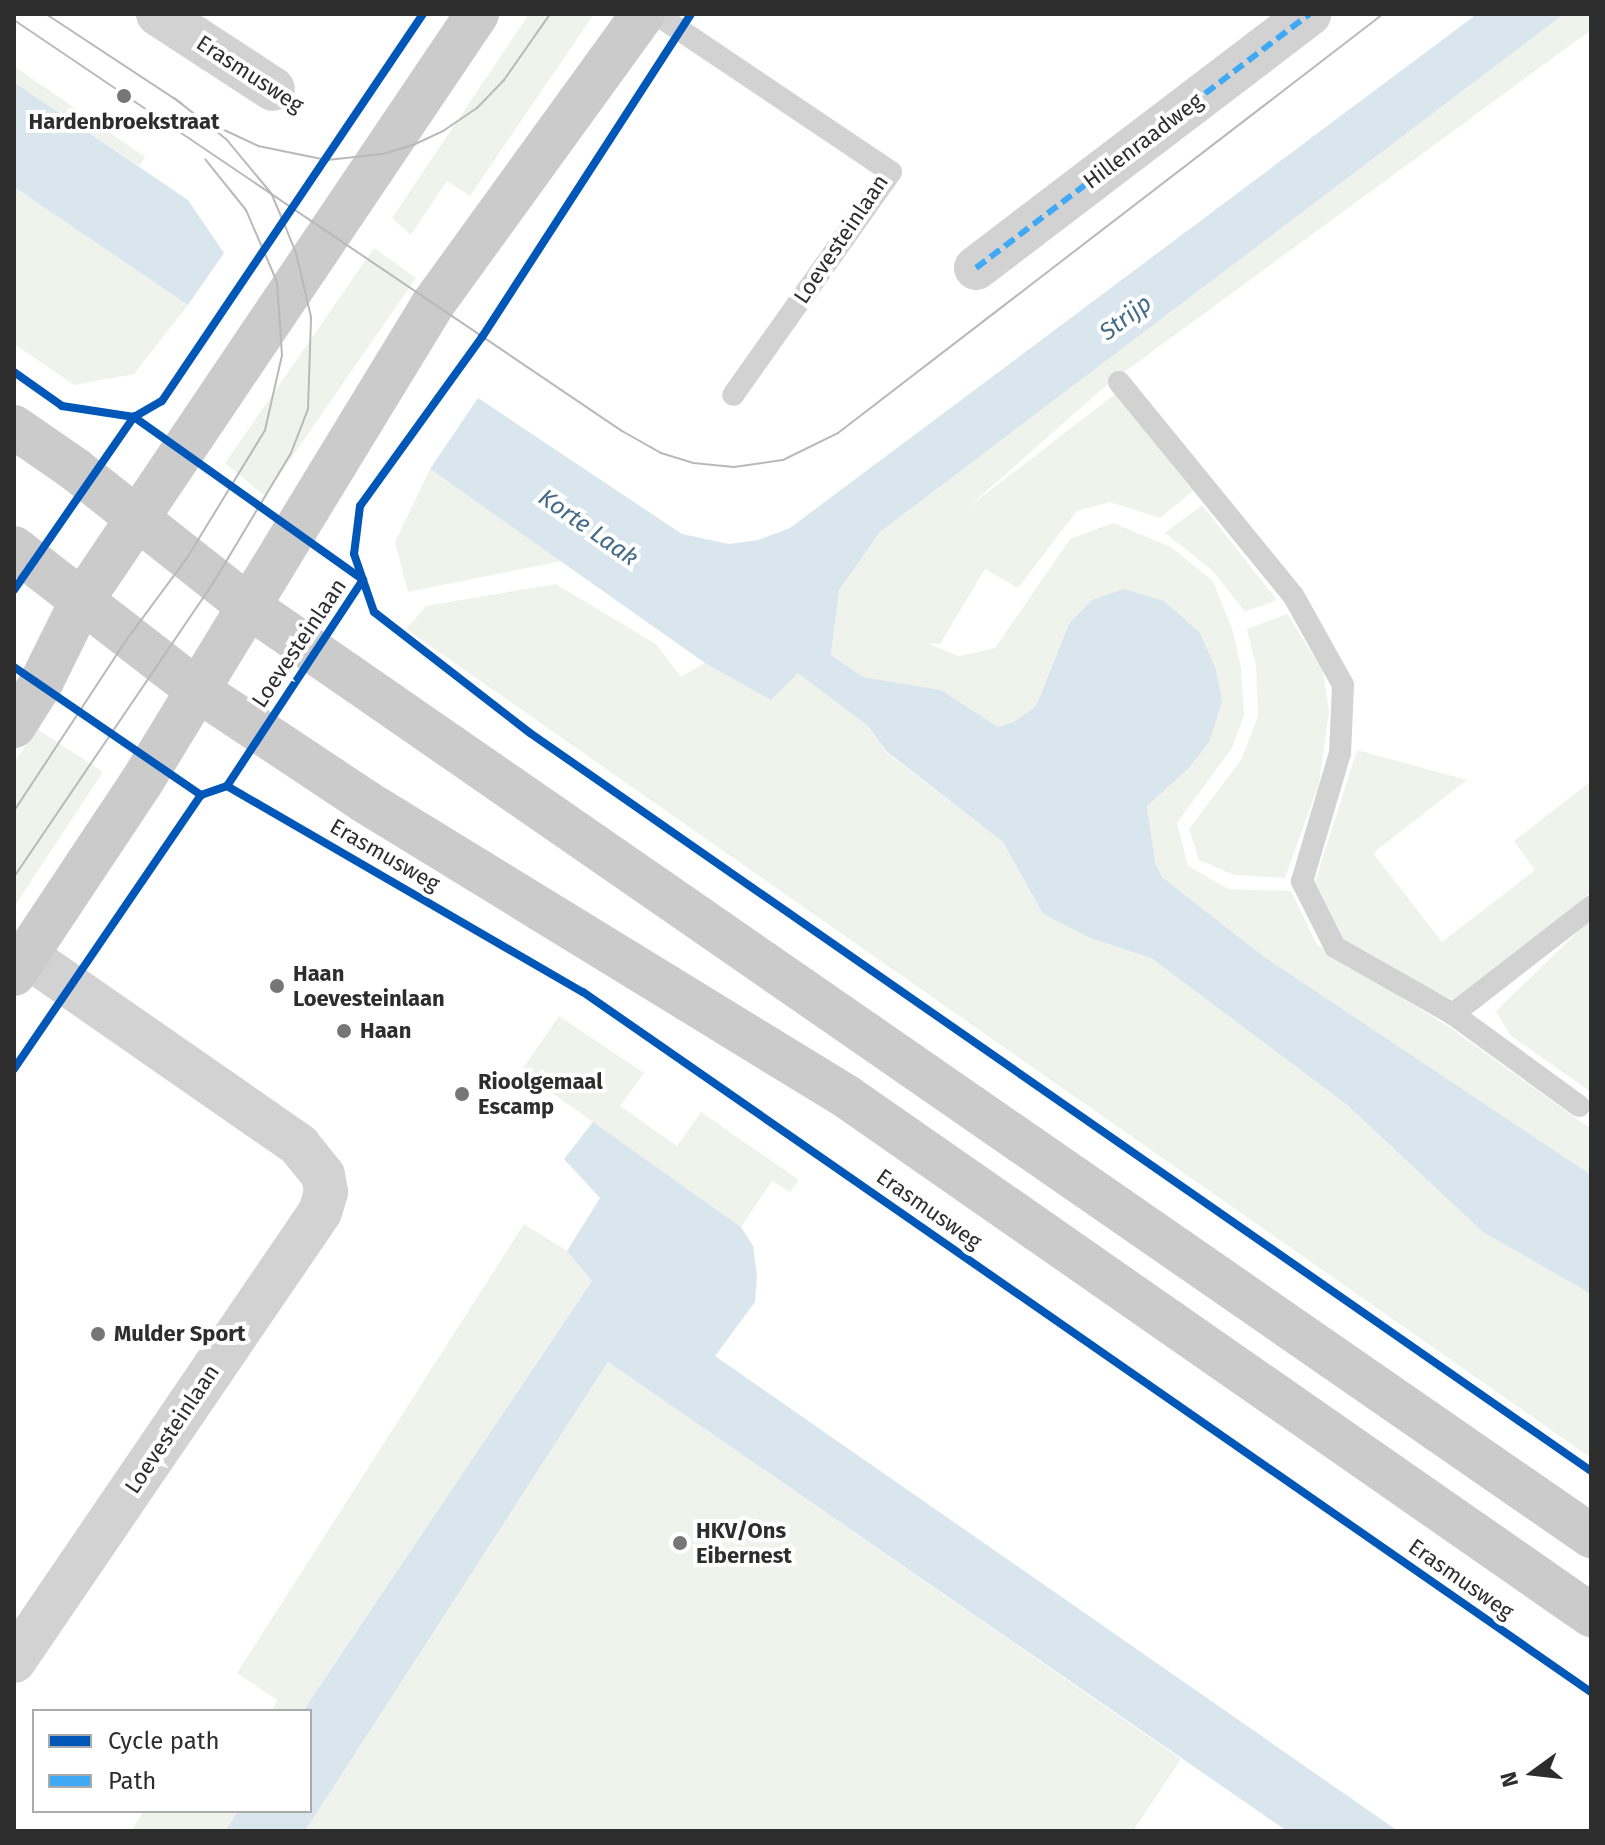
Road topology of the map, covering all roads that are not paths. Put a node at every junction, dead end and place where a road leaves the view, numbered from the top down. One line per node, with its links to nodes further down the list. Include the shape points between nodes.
1 (158, 14): 6 (street, Erasmusweg)
2 (477, 14): 11 (main road)
3 (643, 14): 14 (main road, Loevesteinlaan, via 433,304)
4 (656, 14): 9 (lane, Loevesteinlaan, via 891,172)
5 (1309, 14): 7 (street, Hillenraadweg)
6 (273, 89)
7 (976, 268)
8 (1119, 382): 19 (lane, via 1293,595 1343,685 1340,753 1302,881 1335,947)
9 (733, 395)
10 (14, 427): 11 (main road)
11 (137, 518): 13 (main road); 14 (main road)
12 (14, 548): 13 (main road, Erasmusweg)
13 (81, 602): 15 (main road, Erasmusweg); 16 (main road)
14 (248, 606): 15 (main road, Loevesteinlaan); 21 (main road)
15 (196, 689): 18 (main road, Loevesteinlaan, via 141,783); 22 (main road, Erasmusweg, via 366,802 847,1097)
16 (14, 726)
17 (1591, 907): 19 (lane)
18 (20, 964): 23 (street, Loevesteinlaan, via 205,1079 299,1145 323,1175 326,1192 320,1212)
19 (1453, 1014): 20 (lane)
20 (1579, 1106)
21 (1591, 1536)
22 (1591, 1615)
23 (14, 1661)

